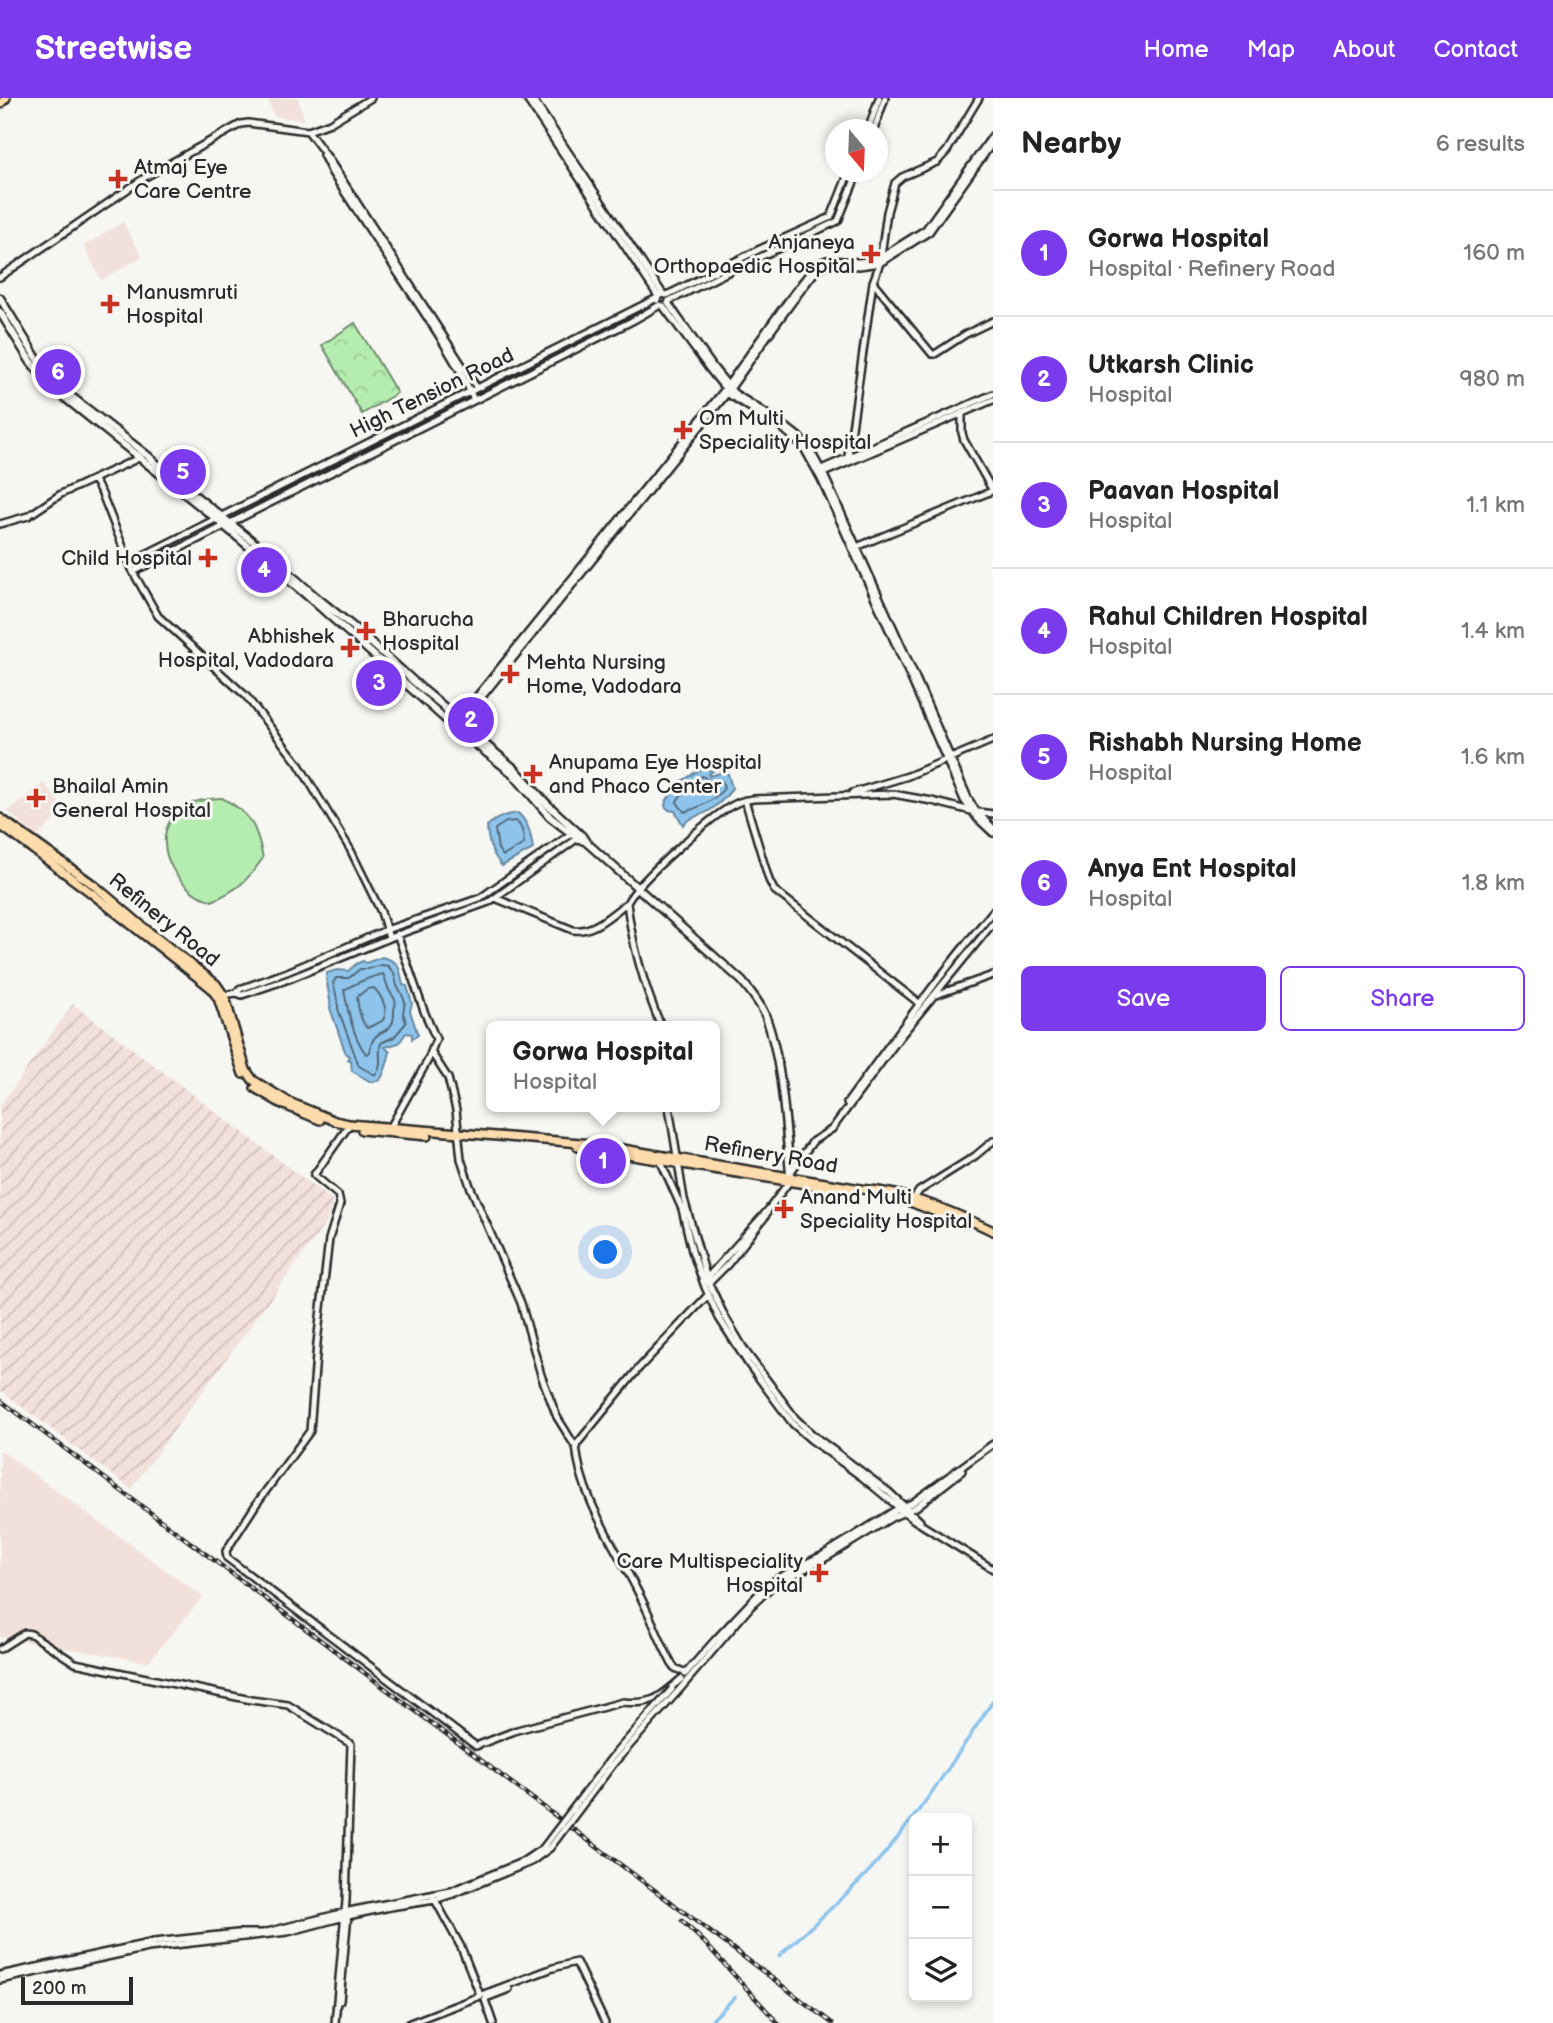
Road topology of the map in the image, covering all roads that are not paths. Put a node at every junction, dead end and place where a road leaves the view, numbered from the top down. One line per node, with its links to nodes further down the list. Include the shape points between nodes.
1 (6, 98): 8 (main road)
2 (371, 98): 11 (street)
3 (526, 98): 22 (street)
4 (532, 98): 22 (street)
5 (879, 98): 9 (street)
6 (885, 98): 10 (street)
7 (979, 98): 18 (street, via 937,162 895,183)
8 (0, 104)
9 (872, 119)
10 (878, 119)
11 (308, 131): 19 (street, via 240,124 147,176); 26 (street)
12 (993, 135): 16 (street)
13 (993, 142): 16 (street)
14 (845, 182): 17 (street, via 831,218)
15 (854, 182): 17 (street, via 840,220)
16 (939, 214): 18 (street, via 926,229)
17 (787, 241): 22 (street)
18 (881, 260): 20 (street); 25 (street, via 819,263 766,328)
19 (0, 277)
20 (873, 282): 24 (street, via 932,354); 33 (street)
21 (0, 298): 32 (main road, via 54,383)
22 (663, 300): 25 (street); 26 (street, High Tension Road); 28 (street, High Tension Road)
23 (0, 312): 32 (main road, via 50,386)
24 (993, 321)
25 (728, 388): 34 (street, via 798,436); 43 (street)
26 (473, 389): 28 (street); 29 (street); 37 (street, High Tension Road)
27 (993, 394): 33 (street)
28 (484, 395): 29 (street, High Tension Road)
29 (474, 400): 38 (street, High Tension Road)
30 (993, 400): 31 (street)
31 (962, 413): 33 (street); 36 (street, via 964,440)
32 (144, 456): 35 (street); 37 (main road)
33 (847, 460): 34 (street)
34 (819, 472): 40 (street)
35 (94, 480): 39 (street); 41 (street)
36 (992, 491): 40 (street)
37 (217, 517): 38 (main road); 41 (street, High Tension Road)
38 (227, 524): 42 (street, High Tension Road); 43 (main road, via 356,629); 54 (main road, via 454,727 512,773 550,817)
39 (0, 526)
40 (854, 549): 45 (street, via 912,669)
41 (130, 562): 42 (street)
42 (134, 572): 60 (street, via 158,616 246,696 298,763 350,849)
43 (459, 723): 54 (main road, via 515,769)
44 (993, 740): 45 (street)
45 (948, 760): 46 (street); 48 (street)
46 (844, 795): 47 (street); 48 (street, via 893,794)
47 (745, 800): 55 (street, via 725,809); 67 (street, via 774,890)
48 (973, 811): 49 (street); 52 (street); 53 (street)
49 (993, 814)
50 (0, 818): 65 (main road, Refinery Road, via 94,885 204,974)
51 (0, 825): 65 (main road, Refinery Road)
52 (993, 828)
53 (993, 833)
54 (577, 834): 55 (main road); 56 (street); 57 (street)
55 (637, 889): 58 (street); 78 (main road, via 756,998 774,1046)
56 (487, 895): 57 (street); 61 (street)
57 (495, 898): 58 (street, via 582,931); 61 (street)
58 (627, 903): 68 (street)
59 (992, 917): 66 (street); 67 (street)
60 (386, 930): 61 (street); 62 (street); 64 (street)
61 (396, 931): 62 (street); 69 (street, via 436,1039)
62 (388, 938): 64 (street, via 289,979)
63 (993, 975): 66 (street)
64 (236, 993): 65 (street)
65 (221, 996): 72 (main road, Refinery Road, via 240,1068 250,1084 282,1104 335,1126)
66 (933, 996): 67 (street); 70 (street)
67 (921, 1001): 70 (street)
68 (660, 1021)
69 (431, 1052): 73 (street); 74 (street, via 447,1078 457,1110)
70 (859, 1089): 78 (street, via 813,1141)
71 (670, 1112): 77 (street)
72 (349, 1126): 73 (main road, Refinery Road); 74 (main road, Refinery Road); 91 (street, via 314,1174 338,1195 340,1204 330,1239 310,1431 257,1503 226,1551 227,1558 475,1746 623,1702 640,1704 660,1696)
73 (390, 1128): 74 (main road, Refinery Road)
74 (458, 1136): 76 (main road, Refinery Road); 85 (street, via 470,1186 525,1313 557,1417)
75 (993, 1141): 79 (street, via 930,1183)
76 (659, 1157): 77 (main road, Refinery Road); 82 (street)
77 (679, 1160): 78 (main road, Refinery Road); 82 (street)
78 (790, 1177): 79 (main road, Refinery Road); 82 (street)
79 (913, 1201): 80 (main road, Refinery Road, via 947,1210); 81 (main road, Refinery Road)
80 (993, 1231)
81 (993, 1236)
82 (706, 1283): 83 (street); 84 (street)
83 (708, 1295): 84 (street, via 742,1354); 85 (street, via 639,1368)
84 (778, 1400): 87 (street, via 793,1424 810,1439)
85 (576, 1446): 90 (street, via 582,1479 617,1555 672,1664)
86 (993, 1446): 87 (street)
87 (904, 1509): 88 (street); 90 (street, via 766,1585); 92 (street, bridge, via 768,1590 614,1763 545,1852 531,1862)
88 (993, 1569)
89 (0, 1649): 94 (street, via 25,1633 31,1634 75,1663 288,1705 351,1744)
90 (686, 1674): 91 (street)
91 (681, 1679): 92 (street, bridge, via 605,1766 543,1848)
92 (452, 1893): 93 (street)
93 (434, 1898): 94 (street); 96 (street)
94 (346, 1914): 95 (street, via 263,1933 154,1942); 97 (street)
95 (0, 1978)
96 (482, 1996): 98 (street); 99 (street); 100 (street); 101 (street, via 576,1962)
97 (337, 2023)
98 (410, 2023)
99 (418, 2023)
100 (491, 2023)
101 (604, 2023)

